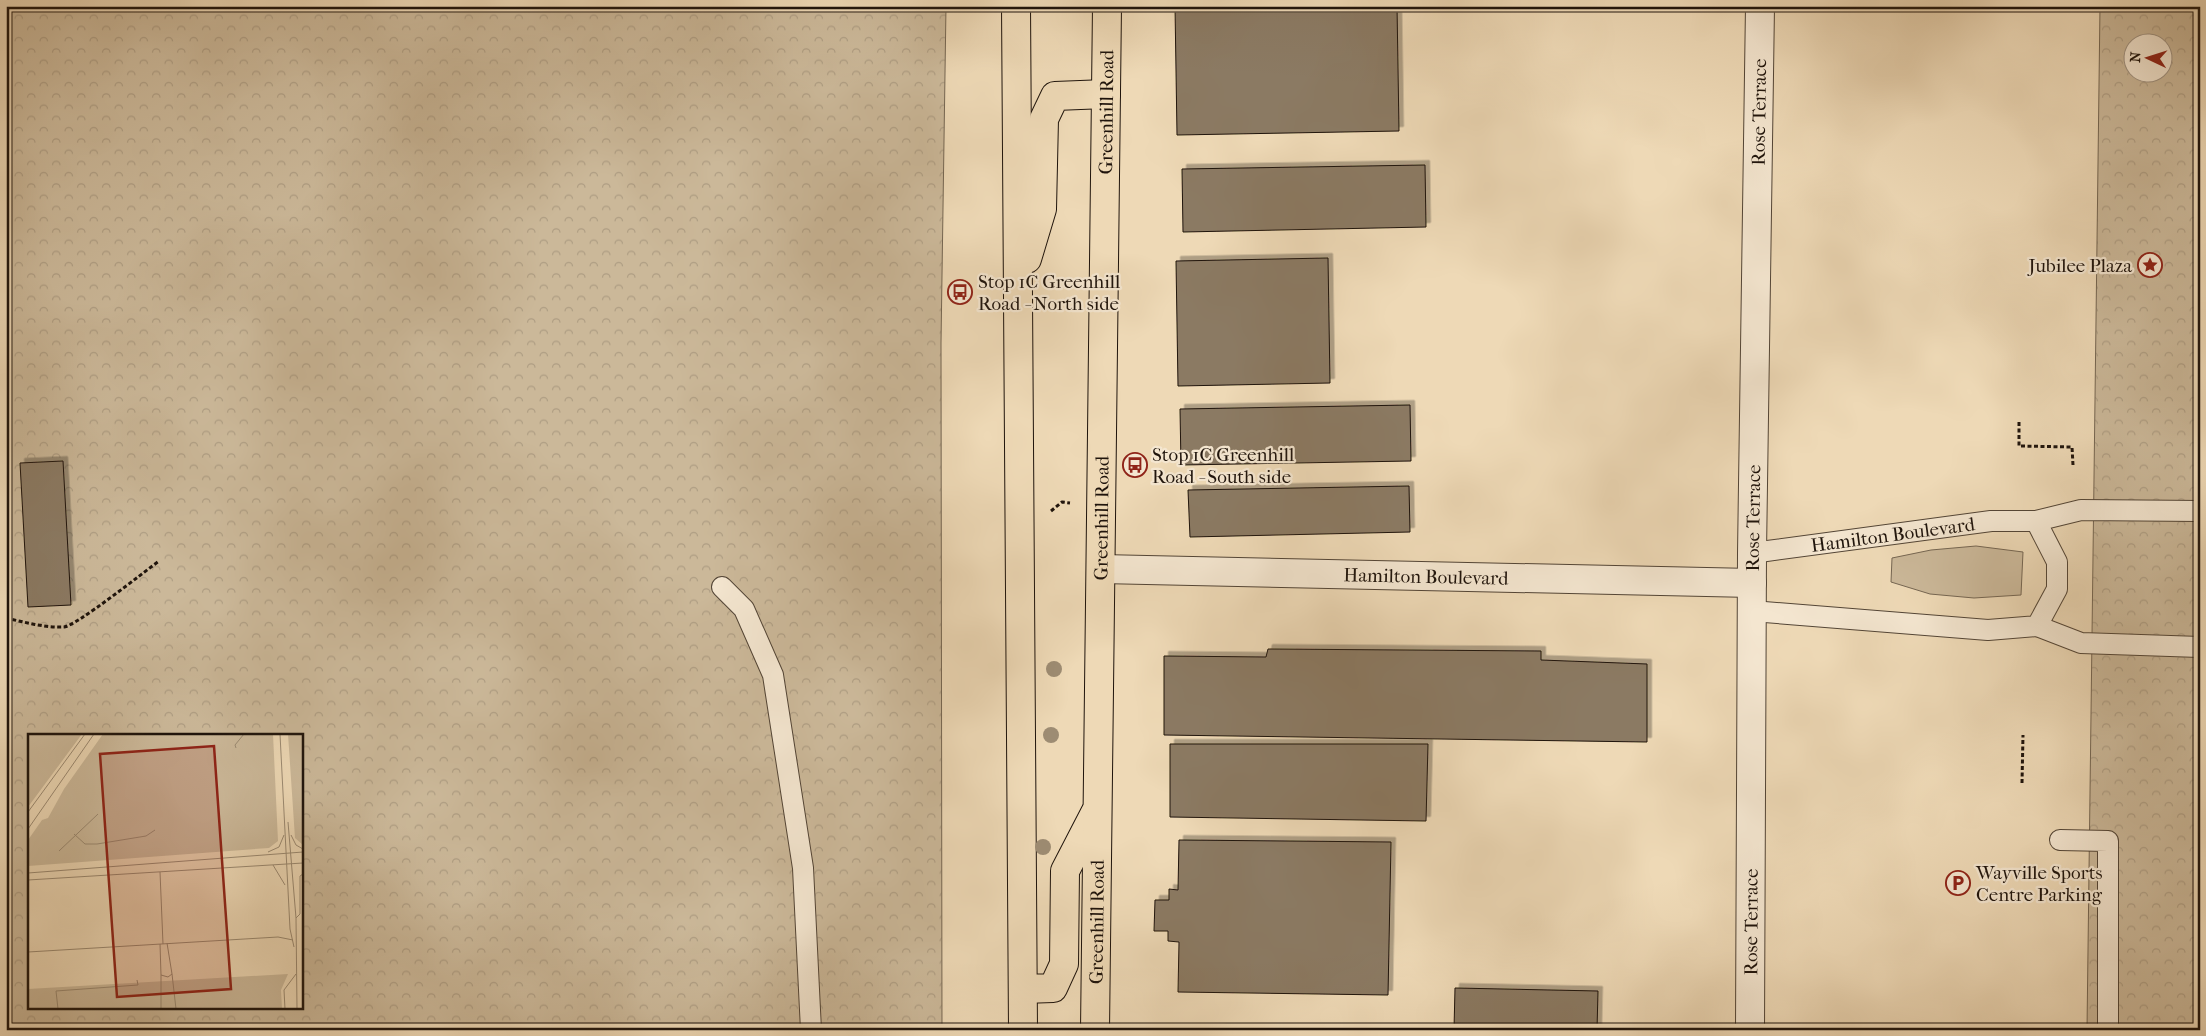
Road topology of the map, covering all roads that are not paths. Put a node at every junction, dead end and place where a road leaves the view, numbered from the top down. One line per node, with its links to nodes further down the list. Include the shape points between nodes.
1 (1016, 6): 5 (highway)
2 (1106, 6): 4 (highway, Greenhill Road)
3 (1760, 6): 8 (street, Rose Terrace)
4 (1106, 94): 5 (highway, via 1054,96 1044,119 1042,209); 9 (highway, Greenhill Road)
5 (1018, 288): 17 (highway)
6 (2200, 512): 7 (lane, Hamilton Boulevard, via 2081,510)
7 (2036, 521): 8 (lane, Hamilton Boulevard, via 1991,521); 13 (lane, via 2057,562 2057,589)
8 (1752, 552): 10 (street, Rose Terrace)
9 (1100, 569): 10 (street, Hamilton Boulevard); 15 (highway, Greenhill Road)
10 (1752, 583): 12 (street, Rose Terrace)
11 (722, 587): 18 (lane, via 744,609 773,675 803,868)
12 (1752, 611): 13 (lane, via 1988,630); 21 (street, Rose Terrace)
13 (2037, 626): 14 (lane, via 2080,643)
14 (2200, 647)
15 (1098, 807): 17 (highway, via 1065,871 1064,964 1053,988); 20 (highway, Greenhill Road)
16 (2060, 840): 22 (lane, via 2108,841)
17 (1023, 989): 19 (highway)
18 (811, 1030)
19 (1023, 1030)
20 (1095, 1030)
21 (1750, 1030)
22 (2108, 1030)

